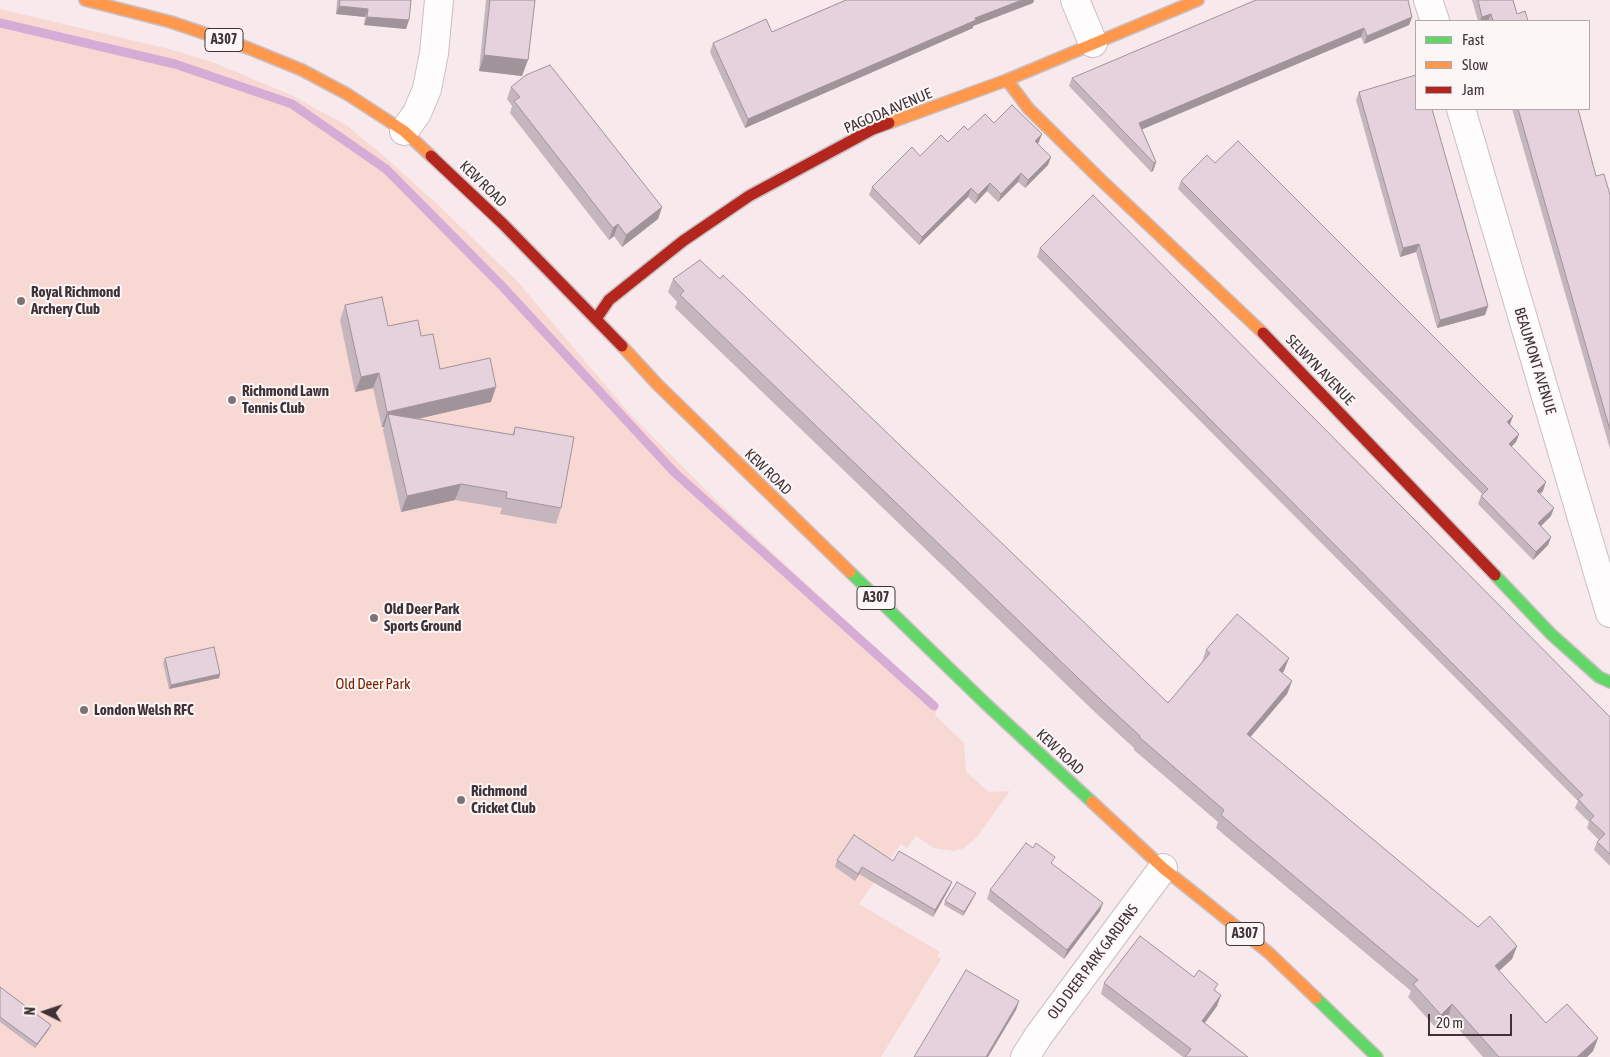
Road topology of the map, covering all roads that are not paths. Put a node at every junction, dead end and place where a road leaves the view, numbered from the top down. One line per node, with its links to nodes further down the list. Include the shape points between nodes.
1 (85, 0): 10 (main road, KEW ROAD / A307, via 171,22 302,70)
2 (439, 0): 10 (street, via 427,89 417,113)
3 (1075, 0): 7 (street)
4 (1198, 0): 7 (main road, PAGODA AVENUE)
5 (1428, 0): 6 (street)
6 (1435, 20)
7 (1093, 43): 8 (main road, PAGODA AVENUE)
8 (1007, 80): 11 (main road, PAGODA AVENUE, via 873,130 749,196 683,240 609,300); 13 (main road, SELWYN AVENUE, via 1028,108 1281,350 1551,634 1599,677)
9 (1461, 110): 12 (street, BEAUMONT AVENUE)
10 (404, 131): 11 (main road, KEW ROAD / A307, via 472,193)
11 (596, 319): 14 (main road, KEW ROAD / A307, via 658,386 872,594)
12 (1610, 613)
13 (1610, 682)
14 (1163, 868): 15 (street, OLD DEER PARK GARDENS); 16 (main road, KEW ROAD / A307, via 1269,953)
15 (1025, 1057)
16 (1377, 1057)

